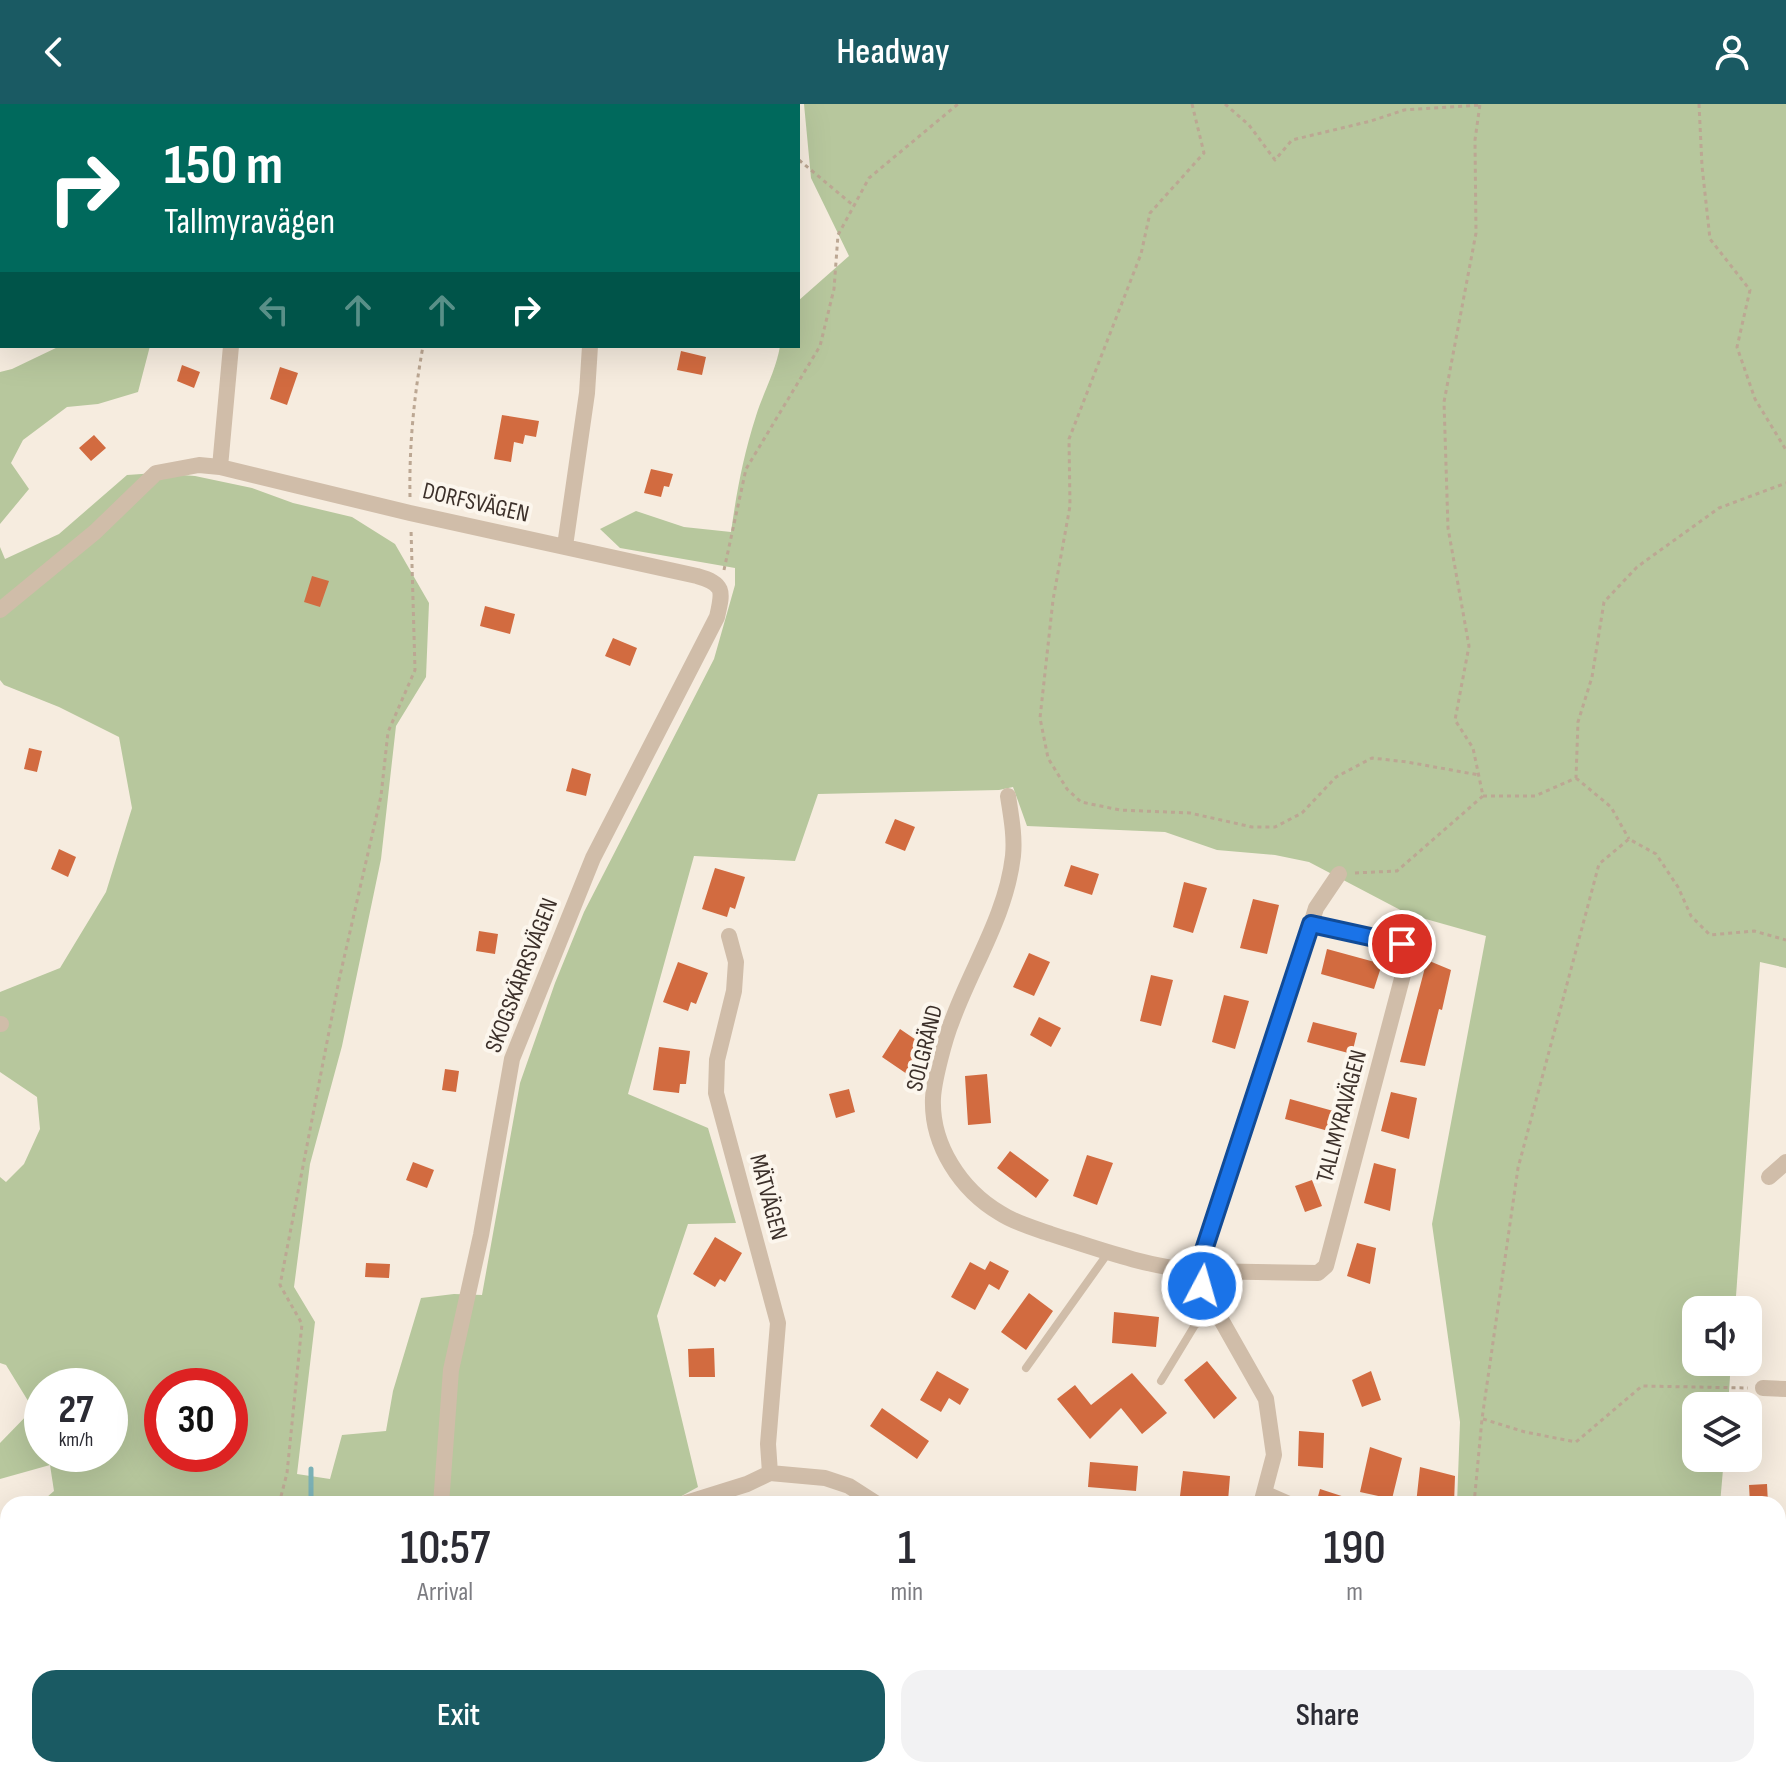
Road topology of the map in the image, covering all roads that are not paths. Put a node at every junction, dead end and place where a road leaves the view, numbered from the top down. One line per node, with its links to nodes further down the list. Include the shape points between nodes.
1 (231, 348): 3 (street)
2 (590, 348): 4 (street)
3 (220, 467): 4 (street, DORFSVÄGEN); 6 (street, DORFSVÄGEN, via 156,473 95,532)
4 (565, 546): 5 (street, DORFSVÄGEN, via 697,576)
5 (720, 587): 21 (street, SKOGSKÄRRSVÄGEN, via 717,617 593,858 512,1059 451,1370)
6 (0, 610)
7 (1008, 796): 13 (street, SOLGRÄND, via 1014,843 1010,870 989,941 951,1022 933,1097 936,1123 959,1178 977,1197 1028,1226)
8 (1339, 874): 9 (street)
9 (1311, 924): 14 (street); 14 (street, TALLMYRAVÄGEN, via 1402,944 1409,952 1326,1266 1318,1273)
10 (729, 936): 20 (street, MÄTVÄGEN, via 736,962 734,991 717,1060 716,1093 778,1323)
11 (1786, 1162): 12 (street)
12 (1769, 1177)
13 (1109, 1252): 14 (street, SOLGRÄND); 16 (lane)
14 (1197, 1271): 15 (street)
15 (1217, 1310): 17 (lane, via 1195,1325); 24 (street, via 1266,1399 1274,1455)
16 (1026, 1368)
17 (1161, 1381)
18 (1763, 1388): 19 (street)
19 (1786, 1389)
20 (770, 1473): 22 (street); 23 (street, via 825,1478)
21 (442, 1496)
22 (709, 1496)
23 (865, 1496)
24 (1264, 1496)

